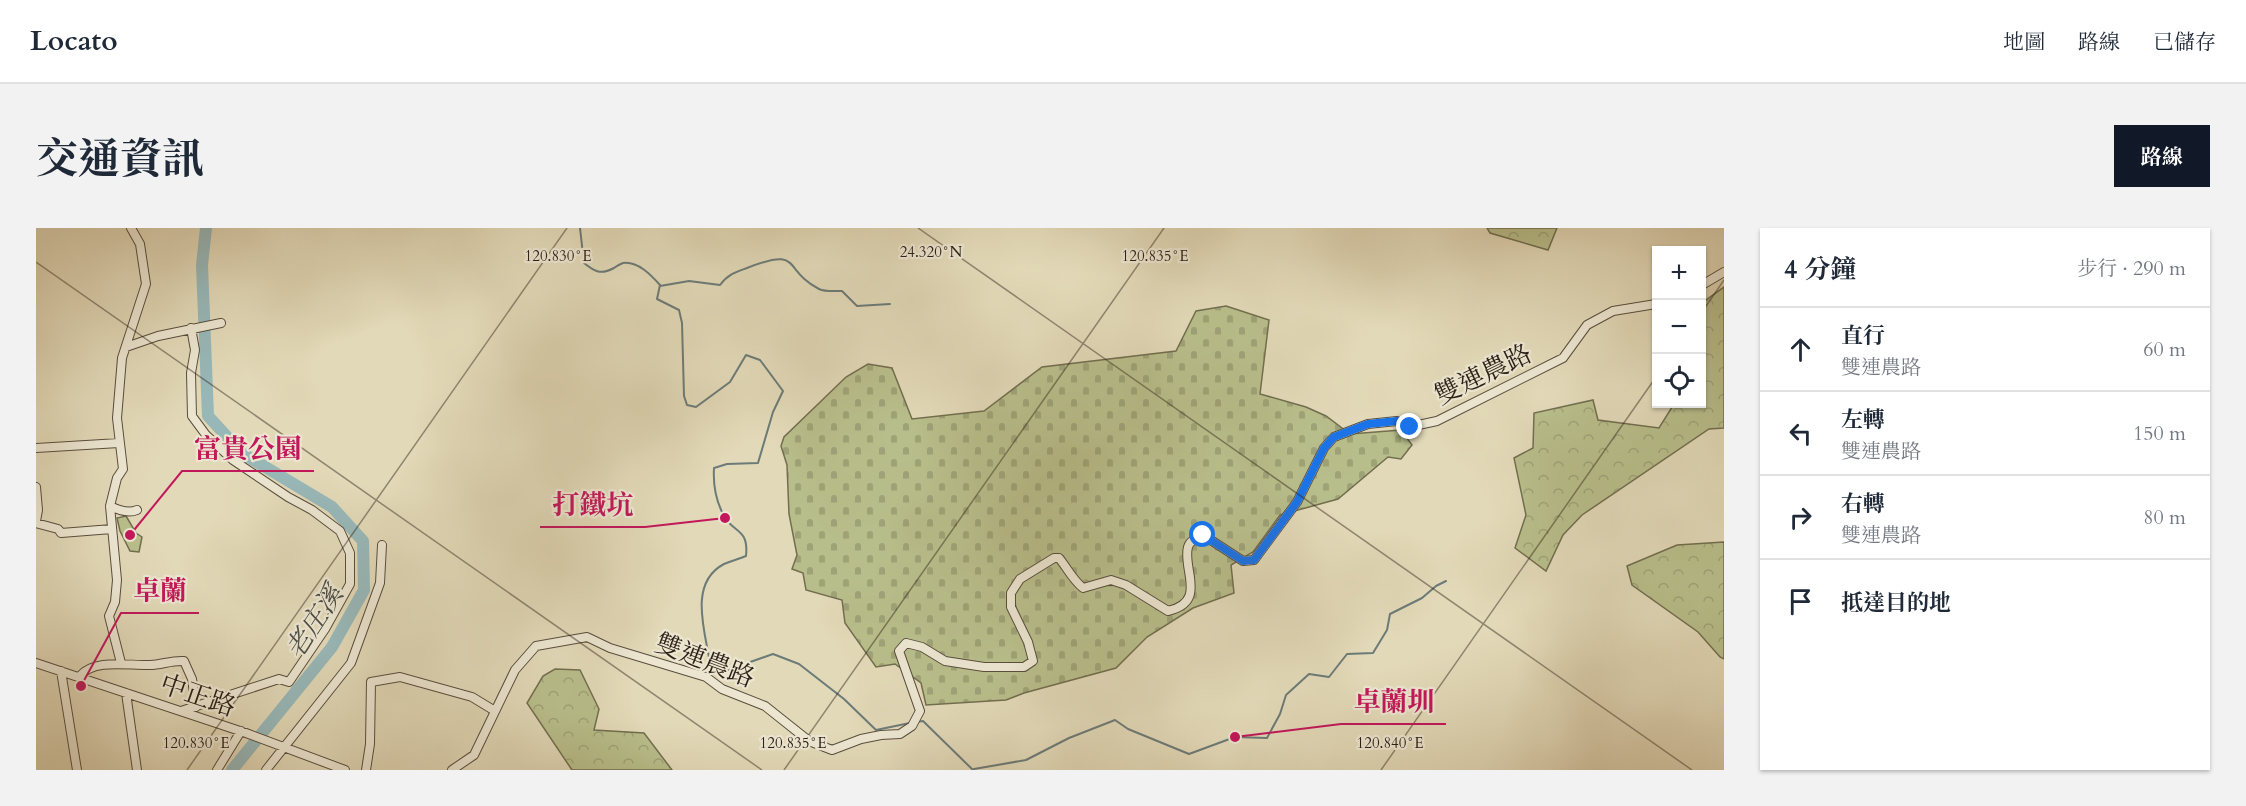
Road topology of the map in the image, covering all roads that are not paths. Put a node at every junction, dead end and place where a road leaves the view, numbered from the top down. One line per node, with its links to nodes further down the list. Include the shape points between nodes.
1 (131, 228): 7 (street, via 140,244 146,284)
2 (1724, 272): 3 (street)
3 (1706, 282)
4 (1652, 305): 23 (street, 雙連農路, via 1613,311 1587,325 1563,358 1437,421 1410,427 1397,421 1368,424 1334,437 1324,448 1297,502 1254,560 1243,561 1203,535 1192,540 1188,547 1191,588 1186,603 1178,609 1168,611 1111,580 1083,588 1059,558 1054,558 1020,579 1011,592 1011,607 1033,661 1024,668 945,661 922,647 906,643 899,651 920,711 912,726 900,734 861,739 832,750 809,741 765,706 722,689 706,677 610,648 587,637 536,646 515,670)
5 (221, 323): 6 (street)
6 (191, 328): 7 (street); 21 (street, via 195,350 192,416 233,460 339,531 350,553 350,584 289,682 279,679)
7 (126, 347): 8 (street, via 117,418)
8 (119, 443): 9 (street); 11 (street, via 123,469)
9 (36, 447)
10 (36, 492): 13 (street)
11 (110, 506): 12 (street); 14 (street)
12 (137, 510)
13 (36, 522): 14 (street, via 61,532)
14 (112, 528): 17 (street, via 117,580 109,616)
15 (381, 545): 25 (street, via 380,583 351,663)
16 (36, 663): 18 (street, 中正路)
17 (121, 663): 19 (street, via 89,669); 21 (street, via 184,661 192,679)
18 (61, 671): 19 (street, 中正路); 26 (street)
19 (80, 676): 20 (street, 中正路)
20 (126, 693): 22 (street, 中正路); 27 (street)
21 (196, 707): 22 (street)
22 (181, 711): 24 (street, 中正路)
23 (495, 711): 31 (street, via 472,697 400,677 370,682); 32 (street, via 474,755)
24 (243, 732): 25 (street, 中正路); 28 (street)
25 (284, 748): 29 (street); 30 (street, 中正路)
26 (77, 770)
27 (137, 770)
28 (217, 770)
29 (266, 770)
30 (345, 770)
31 (366, 770)
32 (452, 770)

